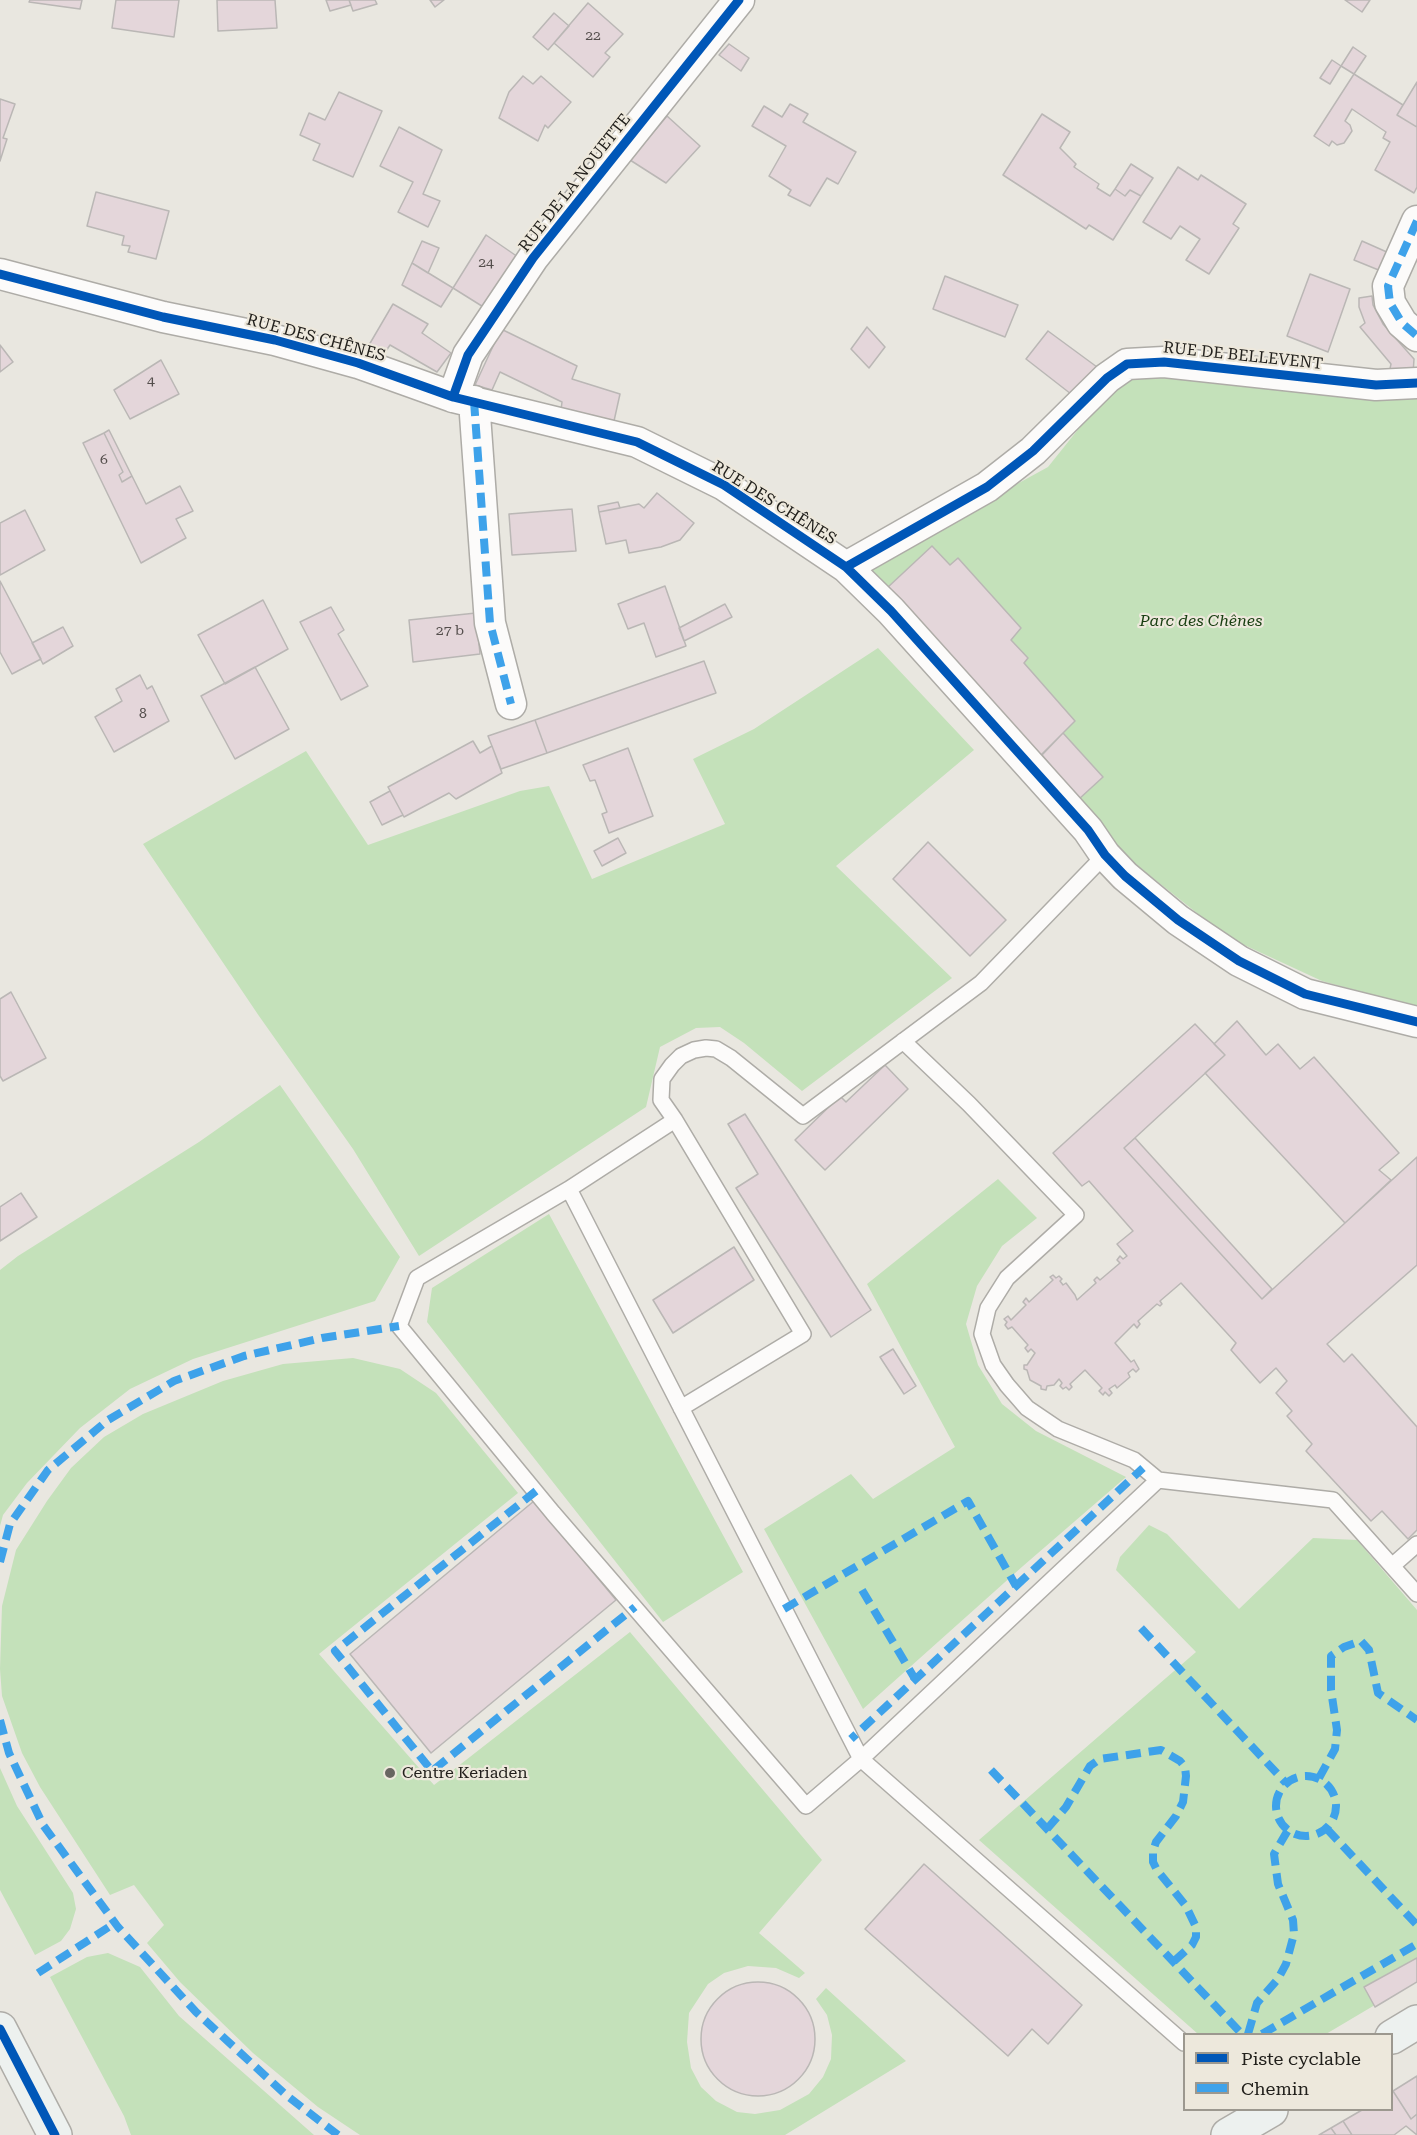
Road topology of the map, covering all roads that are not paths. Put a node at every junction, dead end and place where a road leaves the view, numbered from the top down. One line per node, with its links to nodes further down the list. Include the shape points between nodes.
1 (739, 0): 6 (street, RUE DE LA NOUETTE, via 533,258 468,355)
2 (1417, 221): 4 (street, via 1388,286 1390,303 1402,323)
3 (0, 274): 6 (street, RUE DES CHÊNES, via 163,317 276,340)
4 (1417, 336)
5 (1417, 383): 7 (street, RUE DE BELLEVENT, via 1376,385 1164,362 1126,364 1033,451 987,487)
6 (464, 399): 7 (street, RUE DES CHÊNES, via 637,442 724,485); 8 (street, via 490,623)
7 (846, 567): 9 (street, RUE DES CHÊNES, via 891,611 1080,821)
8 (511, 704)
9 (1105, 855): 10 (street, RUE DES CHÊNES, via 1178,920 1239,961 1305,994); 11 (lane, via 981,983)
10 (1417, 1022)
11 (903, 1041): 12 (lane, via 803,1116 717,1049 694,1050 681,1056 662,1079 661,1100); 15 (lane, via 1076,1215 1007,1278 988,1308 982,1334 993,1365 1026,1408 1058,1429 1134,1460)
12 (675, 1120): 13 (lane); 14 (lane, via 803,1334)
13 (569, 1189): 14 (lane); 19 (lane, via 417,1278 399,1326 806,1806)
14 (681, 1408): 19 (lane)
15 (1158, 1480): 17 (lane, via 1333,1500); 19 (lane)
16 (1417, 1544): 17 (lane)
17 (1392, 1566): 18 (lane)
18 (1417, 1594)
19 (861, 1759): 23 (lane)
20 (1417, 2022): 22 (street)
21 (0, 2029): 25 (street)
22 (1393, 2036)
23 (1183, 2041)
24 (1261, 2112): 26 (street)
25 (55, 2135)
26 (1227, 2135)

